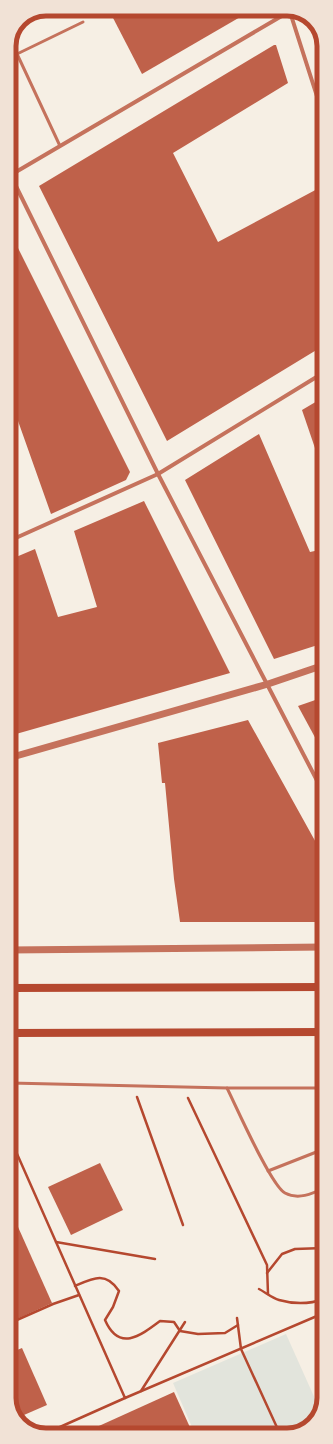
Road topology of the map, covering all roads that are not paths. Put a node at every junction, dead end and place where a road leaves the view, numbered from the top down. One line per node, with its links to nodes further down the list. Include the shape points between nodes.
1 (280, 16): 7 (street)
2 (292, 17): 6 (street)
3 (83, 22): 5 (lane)
4 (16, 50): 5 (lane)
5 (18, 54): 7 (lane)
6 (317, 96)
7 (60, 146): 8 (street)
8 (16, 171)
9 (16, 186): 11 (street)
10 (317, 377): 11 (street)
11 (158, 474): 12 (street); 14 (street)
12 (16, 538)
13 (317, 667): 14 (street)
14 (268, 684): 15 (street); 16 (street)
15 (16, 756)
16 (317, 780)
17 (317, 947): 18 (street)
18 (16, 950)
19 (317, 987): 20 (main road)
20 (16, 988)
21 (317, 1032): 22 (main road)
22 (16, 1033)
23 (16, 1083): 24 (lane)
24 (227, 1088): 25 (lane); 27 (lane)
25 (317, 1088)
26 (317, 1152): 27 (lane)
27 (268, 1171): 28 (lane, via 284,1193 294,1196 310,1195)
28 (317, 1192)

